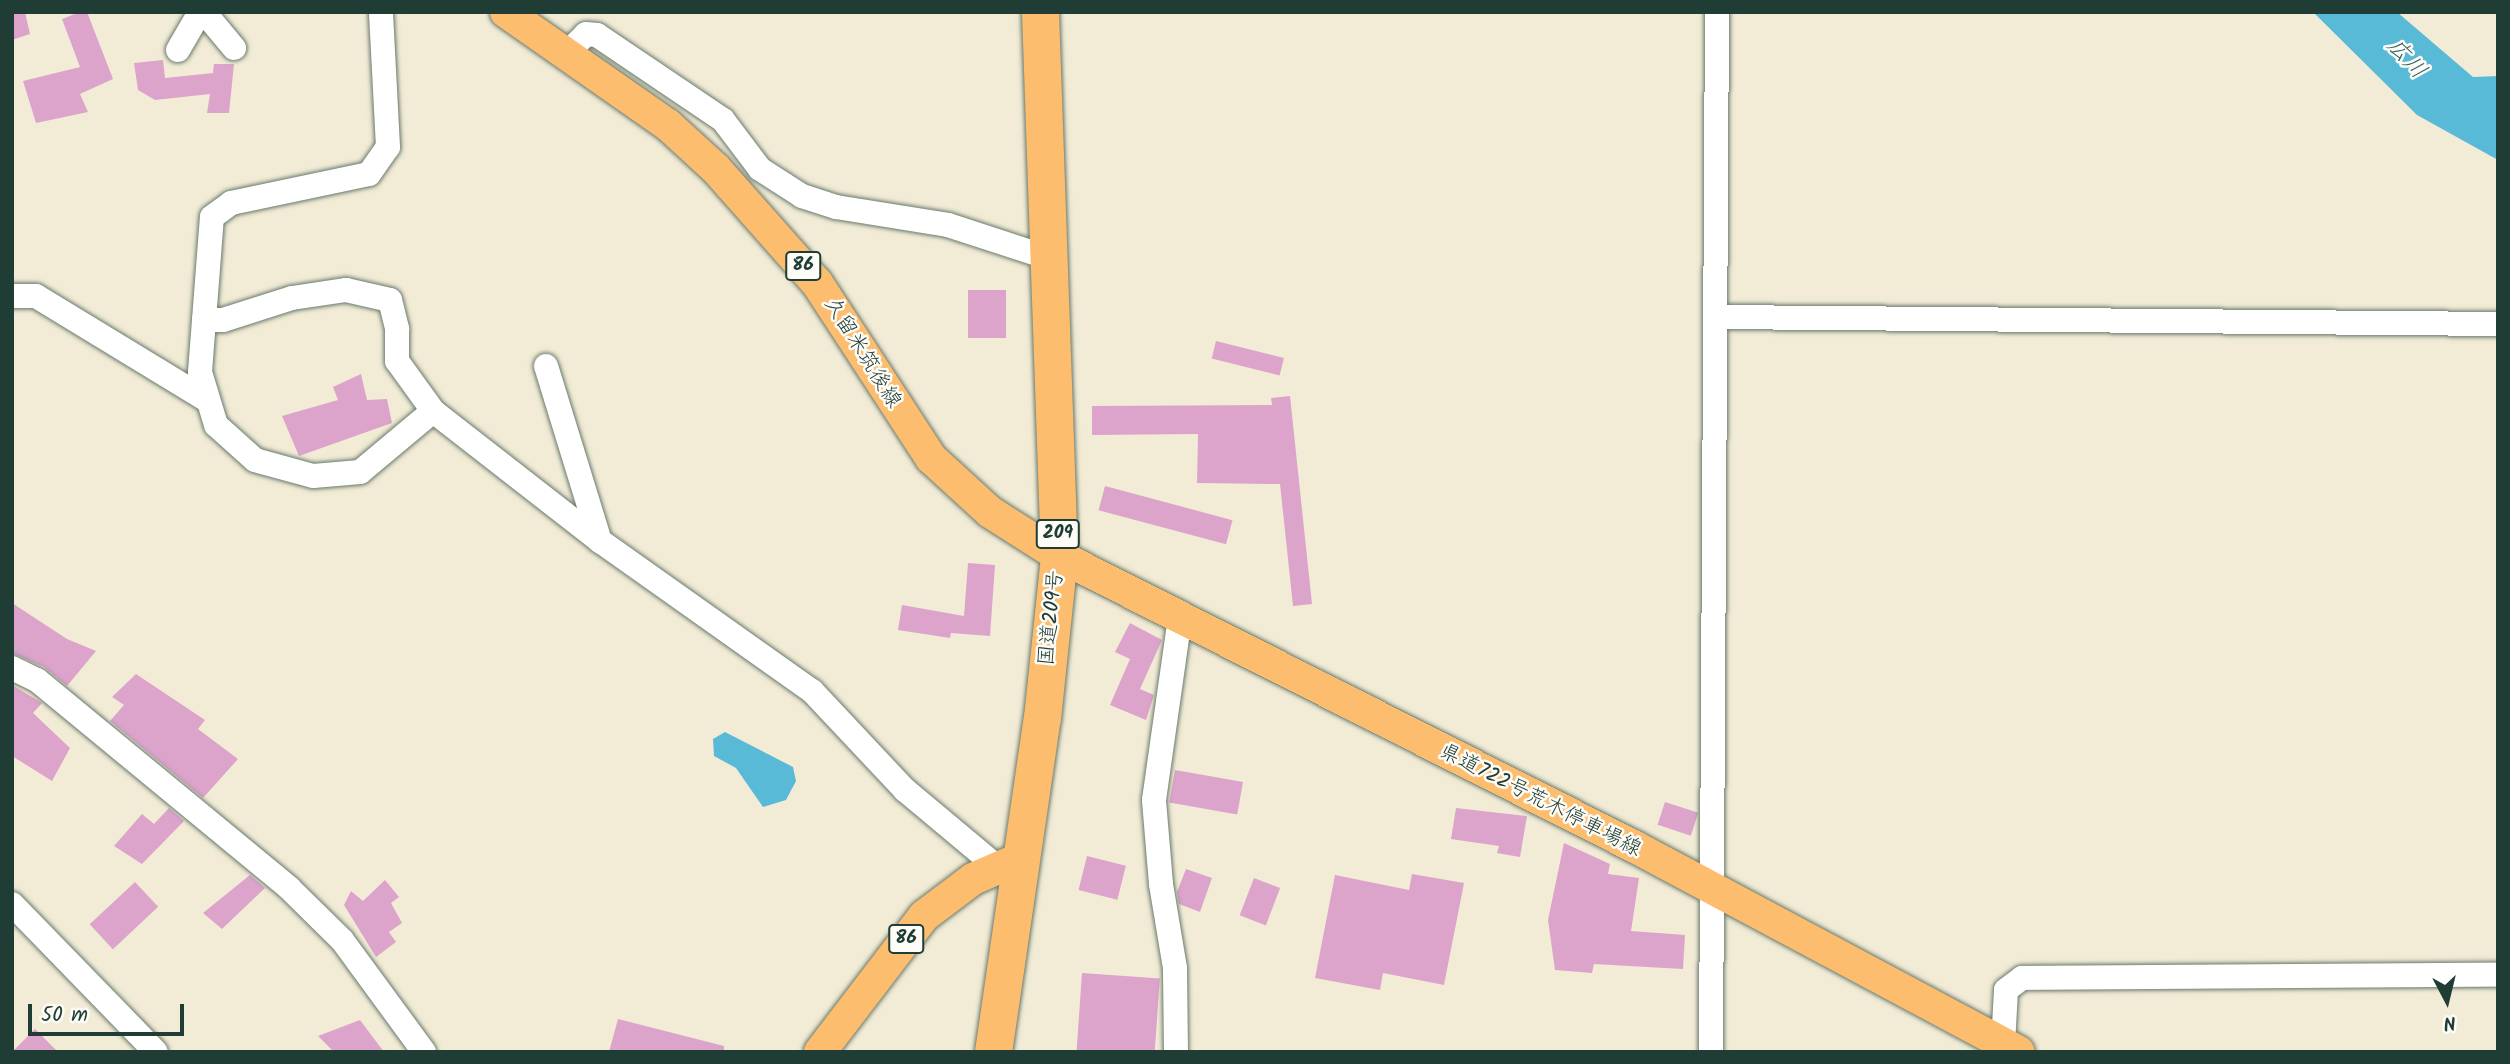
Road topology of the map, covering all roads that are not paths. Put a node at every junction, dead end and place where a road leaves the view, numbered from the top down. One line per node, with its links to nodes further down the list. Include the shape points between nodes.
1 (202, 12): 6 (street); 7 (street)
2 (382, 12): 12 (street, via 388,146 369,174 232,204 212,217)
3 (506, 12): 8 (main road, 久留米筑後線 / 86)
4 (1040, 12): 9 (highway, 国道209号 / 209)
5 (1717, 12): 11 (street)
6 (234, 48)
7 (178, 50)
8 (566, 54): 9 (street, via 586,34 597,35 723,120 760,169 802,196 836,207 948,225); 18 (main road, 久留米筑後線 / 86, via 668,125 716,169 817,283 931,458 990,512)
9 (1049, 258): 18 (highway, 国道209号 / 209)
10 (12, 296): 15 (street, via 36,296)
11 (1717, 317): 13 (street); 22 (street)
12 (204, 320): 15 (street, via 200,372); 16 (street, via 223,320 292,298 346,290 390,300 397,329 397,361)
13 (2498, 324)
14 (546, 366): 17 (street)
15 (207, 400): 16 (street, via 216,425 255,460 313,476 360,472)
16 (433, 411): 17 (street)
17 (600, 541): 21 (street, via 812,691 905,790)
18 (1059, 556): 19 (main road, 県道722号荒木停車場線); 21 (highway, 国道209号 / 209)
19 (1180, 618): 22 (main road, 県道722号荒木停車場線); 25 (street, via 1154,800 1175,968)
20 (12, 668): 28 (street, via 37,680 289,888 342,940)
21 (1008, 862): 29 (main road, 86, via 924,916); 30 (highway, 国道209号 / 209)
22 (1713, 889): 26 (main road, 県道722号荒木停車場線); 31 (street)
23 (12, 904): 27 (street)
24 (2498, 975): 26 (street, via 2022,978 2006,990)
25 (1175, 1045)
26 (2011, 1048)
27 (156, 1052)
28 (424, 1052)
29 (820, 1052)
30 (993, 1052)
31 (1711, 1052)

